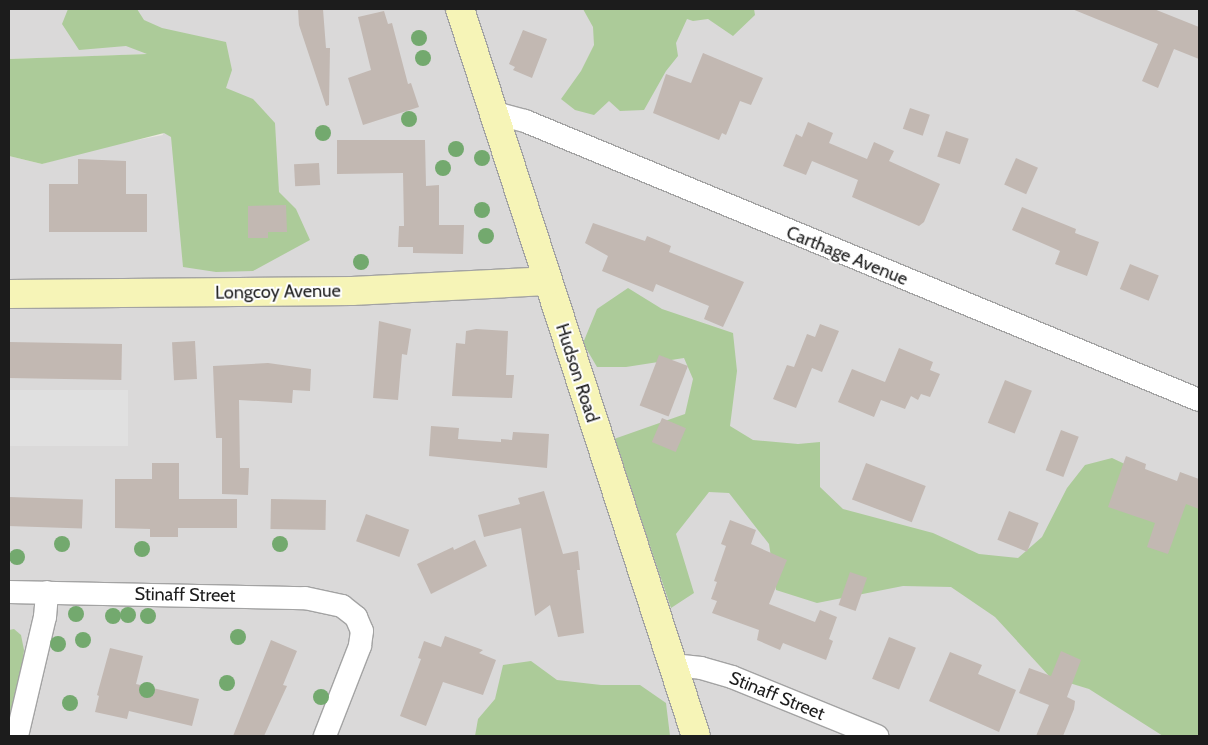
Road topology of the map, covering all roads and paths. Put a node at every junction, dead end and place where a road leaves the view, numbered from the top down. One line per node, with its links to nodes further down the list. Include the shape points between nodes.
1 (460, 9): 2 (street, Hudson Road)
2 (495, 113): 3 (street, Hudson Road); 5 (street, Carthage Avenue, via 533,124)
3 (547, 282): 4 (street, Longcoy Avenue, via 352,291); 8 (street, Hudson Road)
4 (9, 294)
5 (1199, 400)
6 (9, 592): 7 (street, Stinaff Street)
7 (47, 592): 9 (street, via 45,617); 10 (street, Stinaff Street, via 305,598 342,606 356,617 362,631 360,646)
8 (673, 666): 11 (street, Hudson Road); 12 (street, Stinaff Street, via 701,668 732,677)
9 (17, 736)
10 (325, 736)
11 (696, 736)
12 (877, 736)

